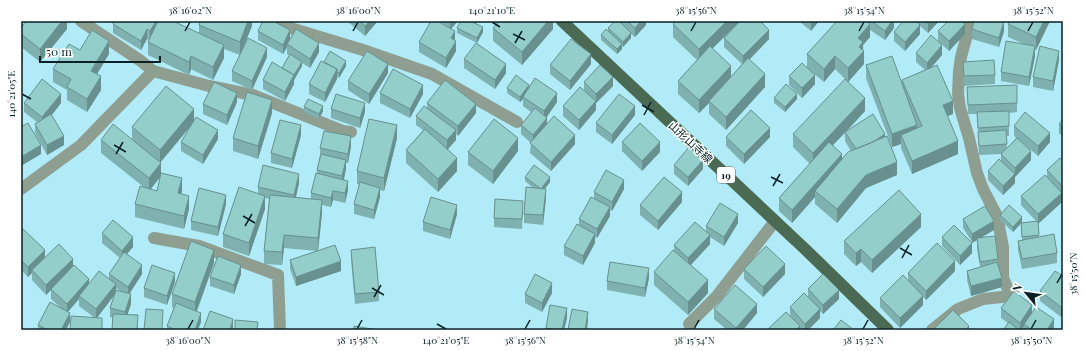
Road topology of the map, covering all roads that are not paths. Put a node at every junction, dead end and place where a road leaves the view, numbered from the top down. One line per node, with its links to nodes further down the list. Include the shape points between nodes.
1 (81, 21): 5 (lane)
2 (271, 21): 6 (lane, via 432,74)
3 (562, 21): 9 (main road, 山形山寺線 / 19)
4 (968, 21): 14 (lane, via 959,71 960,108 977,173 997,216 1003,247 1003,278 1011,296 983,299 958,309)
5 (153, 71): 7 (lane, via 253,95); 8 (lane, via 81,145)
6 (517, 122)
7 (351, 132)
8 (21, 189)
9 (775, 221): 11 (lane, via 717,296); 13 (main road, 山形山寺線 / 19)
10 (154, 238): 12 (lane, via 199,246 278,275)
11 (688, 324)
12 (280, 330)
13 (888, 330)
14 (932, 330)

